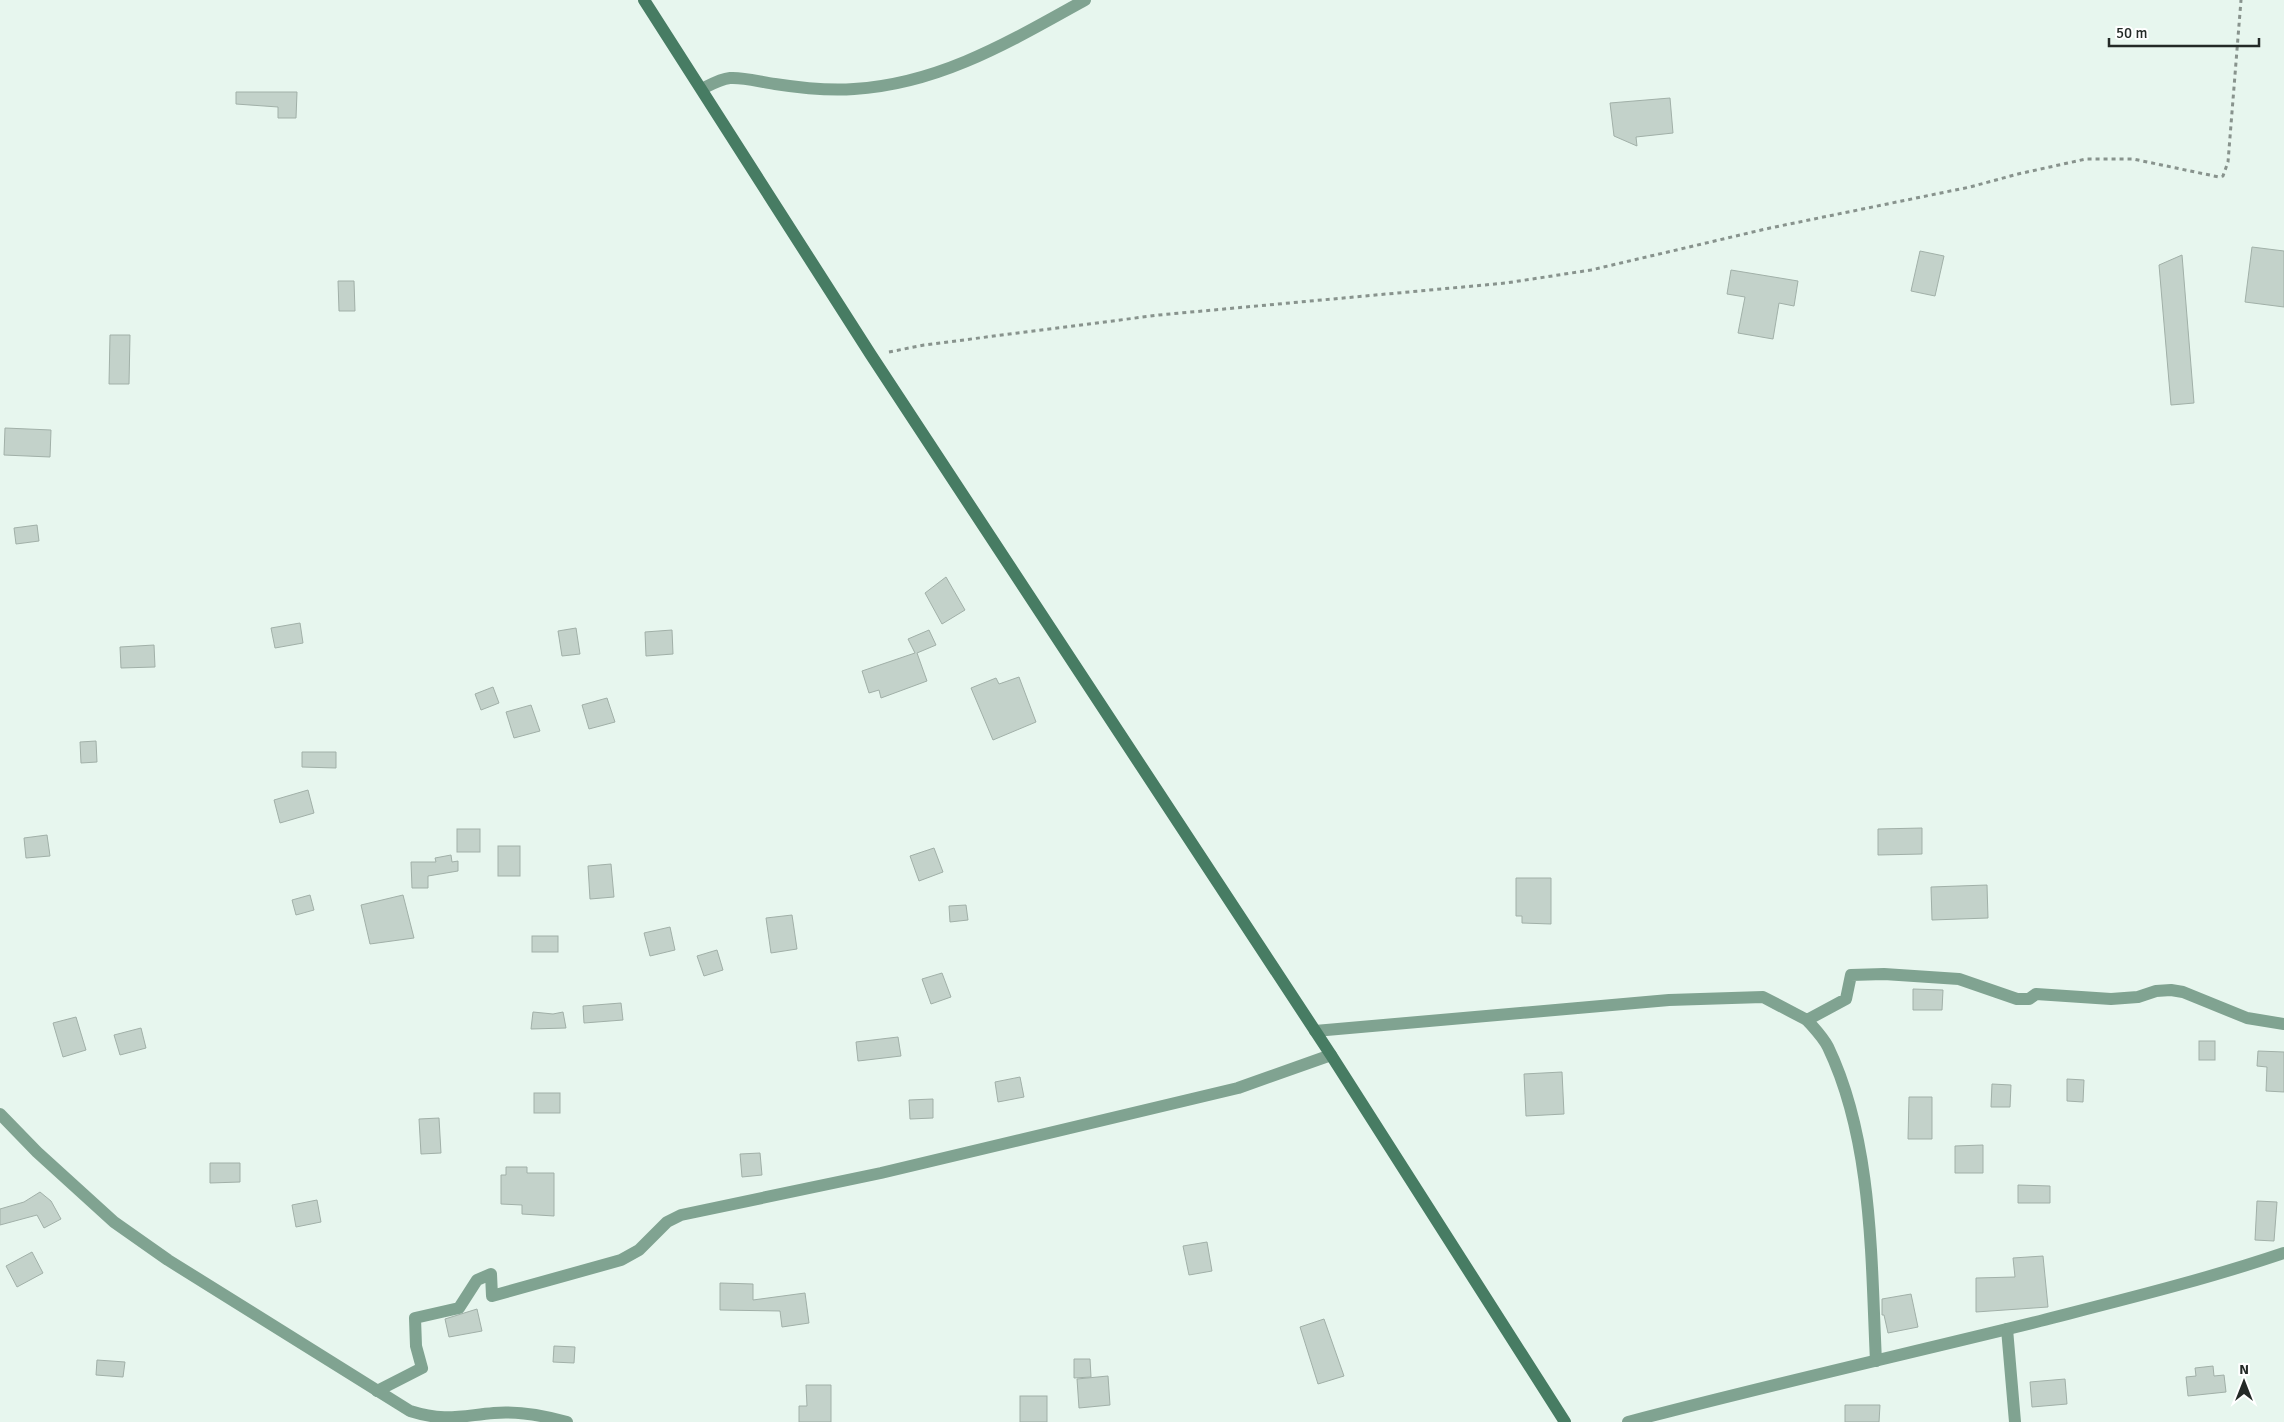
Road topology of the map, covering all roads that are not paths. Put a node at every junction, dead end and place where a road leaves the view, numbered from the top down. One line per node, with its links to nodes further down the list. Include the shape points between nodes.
1 (644, 0): 3 (street)
2 (1085, 0): 3 (street, via 976,59 912,80 881,87 807,89 733,78)
3 (702, 89): 6 (street, via 871,356)
4 (1807, 1020): 5 (street, via 1846,999 1851,975 1884,974 1959,979 2016,999 2028,1000 2036,994 2111,1000 2171,990 2247,1018); 6 (street, via 1763,997 1659,1001); 11 (street, via 1827,1046 1842,1084 1858,1142 1868,1206)
5 (2284, 1024)
6 (1315, 1031): 7 (street)
7 (1331, 1055): 12 (street, via 1238,1088 881,1173 681,1215 667,1222 639,1250 621,1260 492,1296 491,1274 477,1280 459,1308 415,1318 416,1346 422,1368); 14 (street)
8 (0, 1114): 12 (street, via 114,1222 168,1260)
9 (2284, 1253): 10 (street, via 2216,1276)
10 (2007, 1329): 11 (street); 16 (street)
11 (1876, 1361): 15 (street)
12 (377, 1391): 13 (street, via 410,1411 429,1417 464,1418 496,1413 550,1417)
13 (567, 1422)
14 (1564, 1422)
15 (1628, 1422)
16 (2014, 1422)

